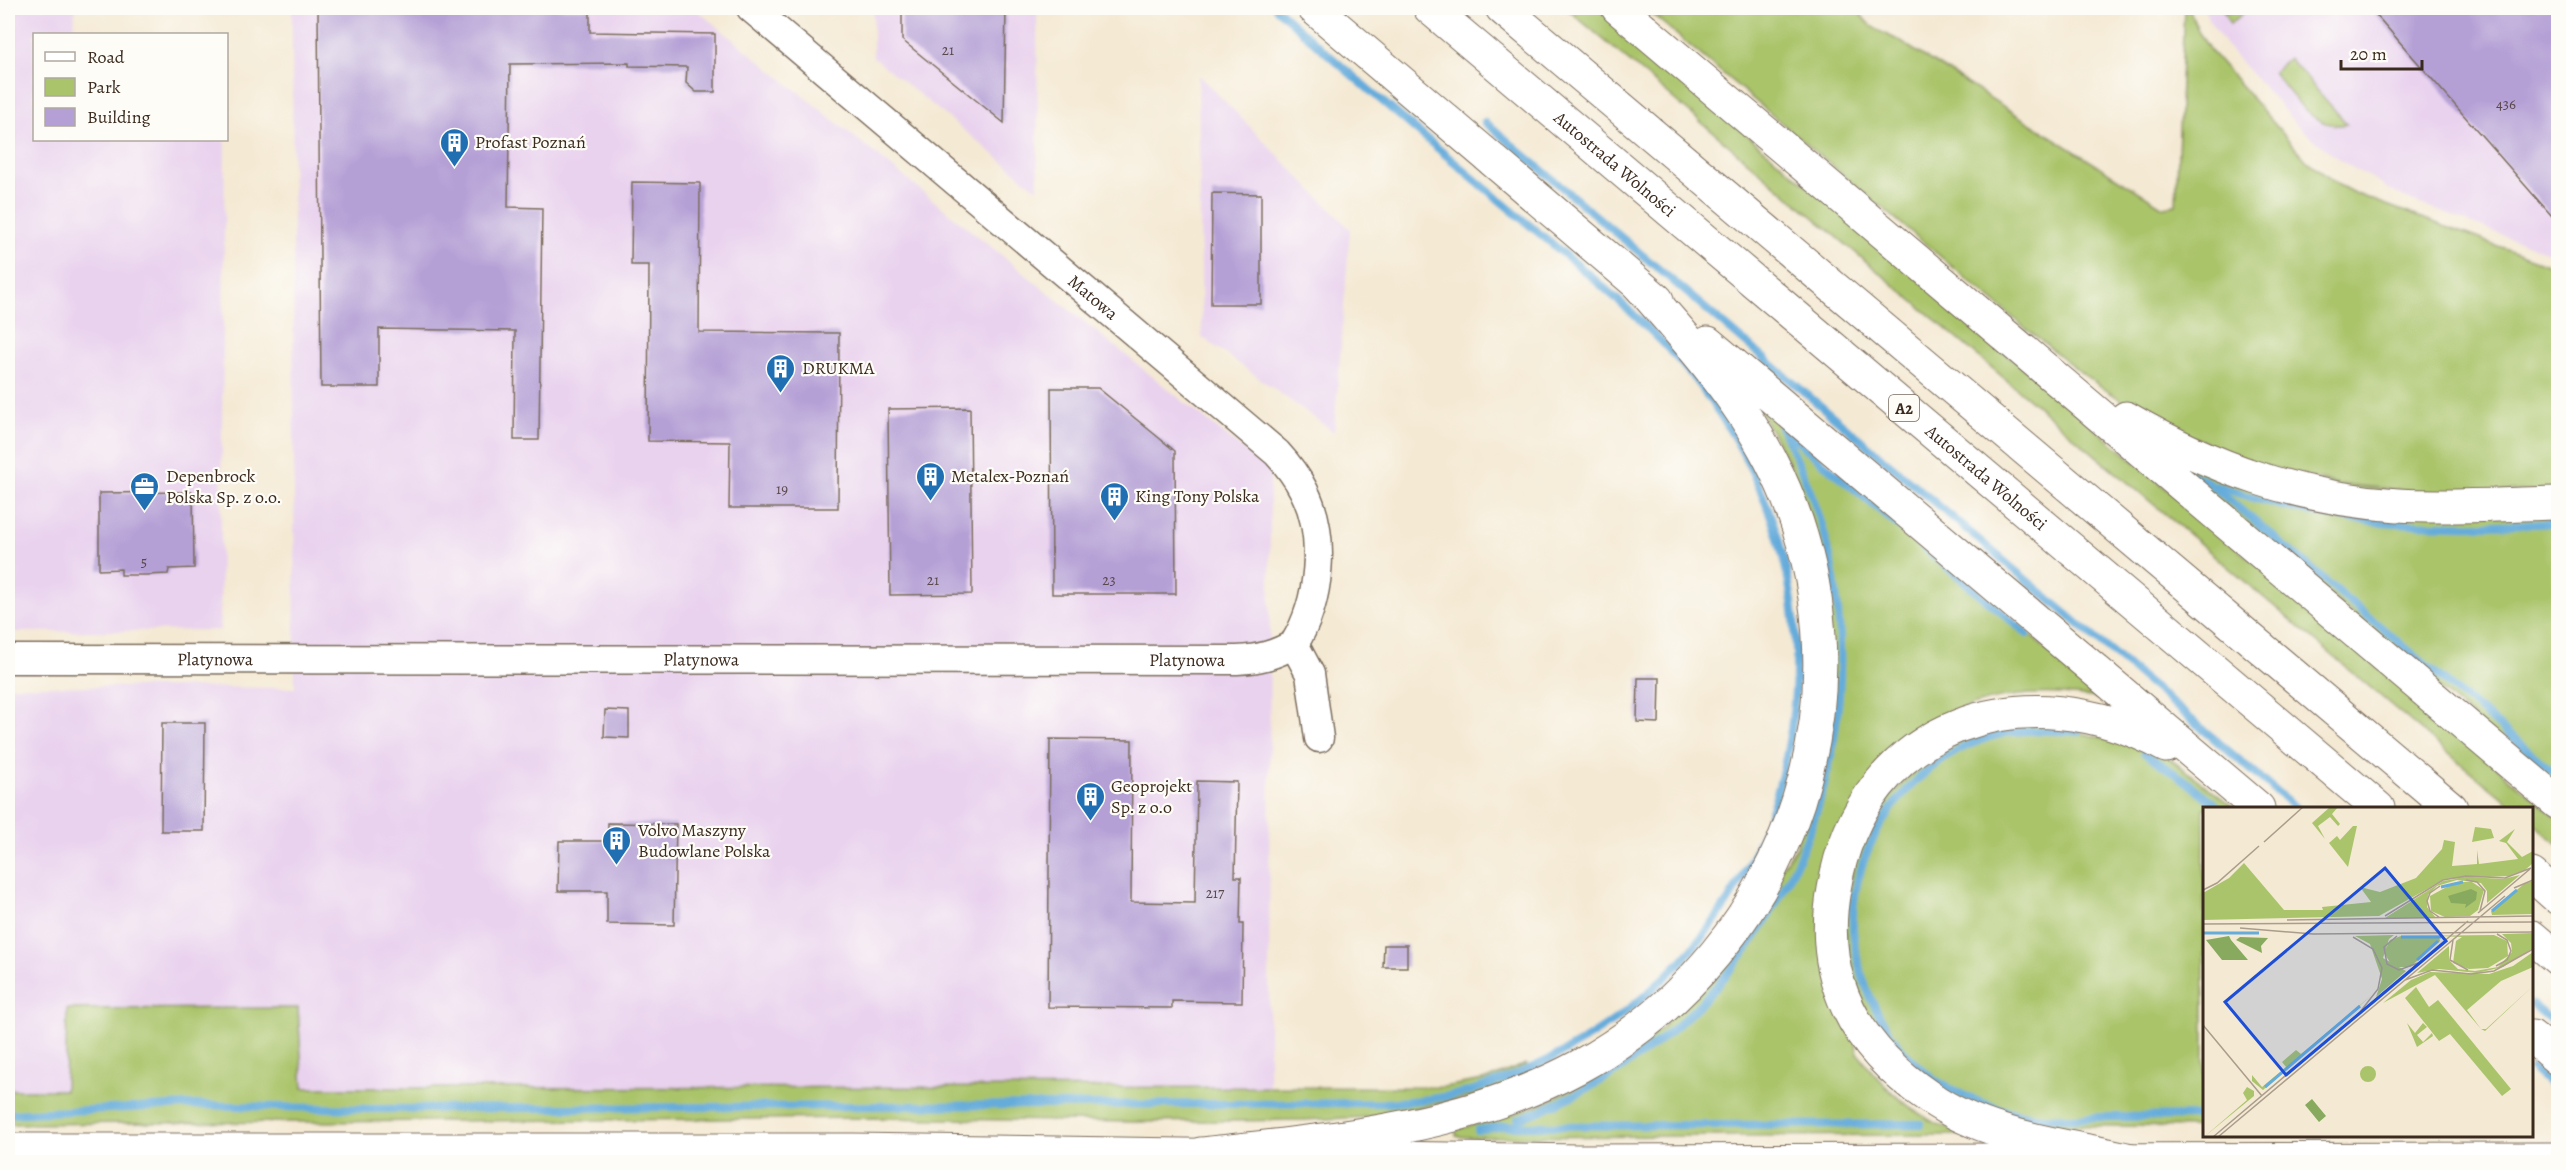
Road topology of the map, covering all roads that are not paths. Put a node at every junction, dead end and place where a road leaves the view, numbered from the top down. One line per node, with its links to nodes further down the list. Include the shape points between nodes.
1 (751, 8): 9 (street, Matowa, via 1278,453 1305,492 1317,535 1313,594)
2 (1314, 8): 6 (main road)
3 (1430, 8): 14 (main road, Autostrada Wolności / A2)
4 (1503, 8): 15 (main road, A2)
5 (1618, 8): 7 (main road)
6 (1639, 285): 12 (main road); 23 (main road, via 1719,379 1750,424 1786,496 1811,576 1820,666 1817,711 1802,790 1771,872 1748,911 1699,974 1643,1025 1577,1068 1506,1099 1443,1117 1342,1139)
7 (2055, 376): 8 (main road, via 2181,449 2242,474 2301,491 2414,506); 13 (main road)
8 (2559, 503)
9 (1294, 644): 10 (street, Platynowa, via 1278,654 1237,660); 11 (street, via 1310,674)
10 (8, 659)
11 (1319, 738)
12 (2248, 800): 25 (main road, via 2175,750 2124,726 2065,712 2001,713 1936,738 1907,757 1883,780 1852,828 1836,876 1829,920 1836,979 1860,1032 1894,1071 1930,1099 1974,1122)
13 (2559, 803)
14 (2377, 807)
15 (2450, 807)
16 (2533, 876): 17 (main road)
17 (2559, 898)
18 (2533, 938): 19 (main road)
19 (2559, 959)
20 (2533, 1038): 21 (main road)
21 (2559, 1059)
22 (8, 1150): 23 (main road)
23 (1201, 1154): 25 (main road, via 1577,1161)
24 (2559, 1159): 25 (main road)
25 (2131, 1160)

